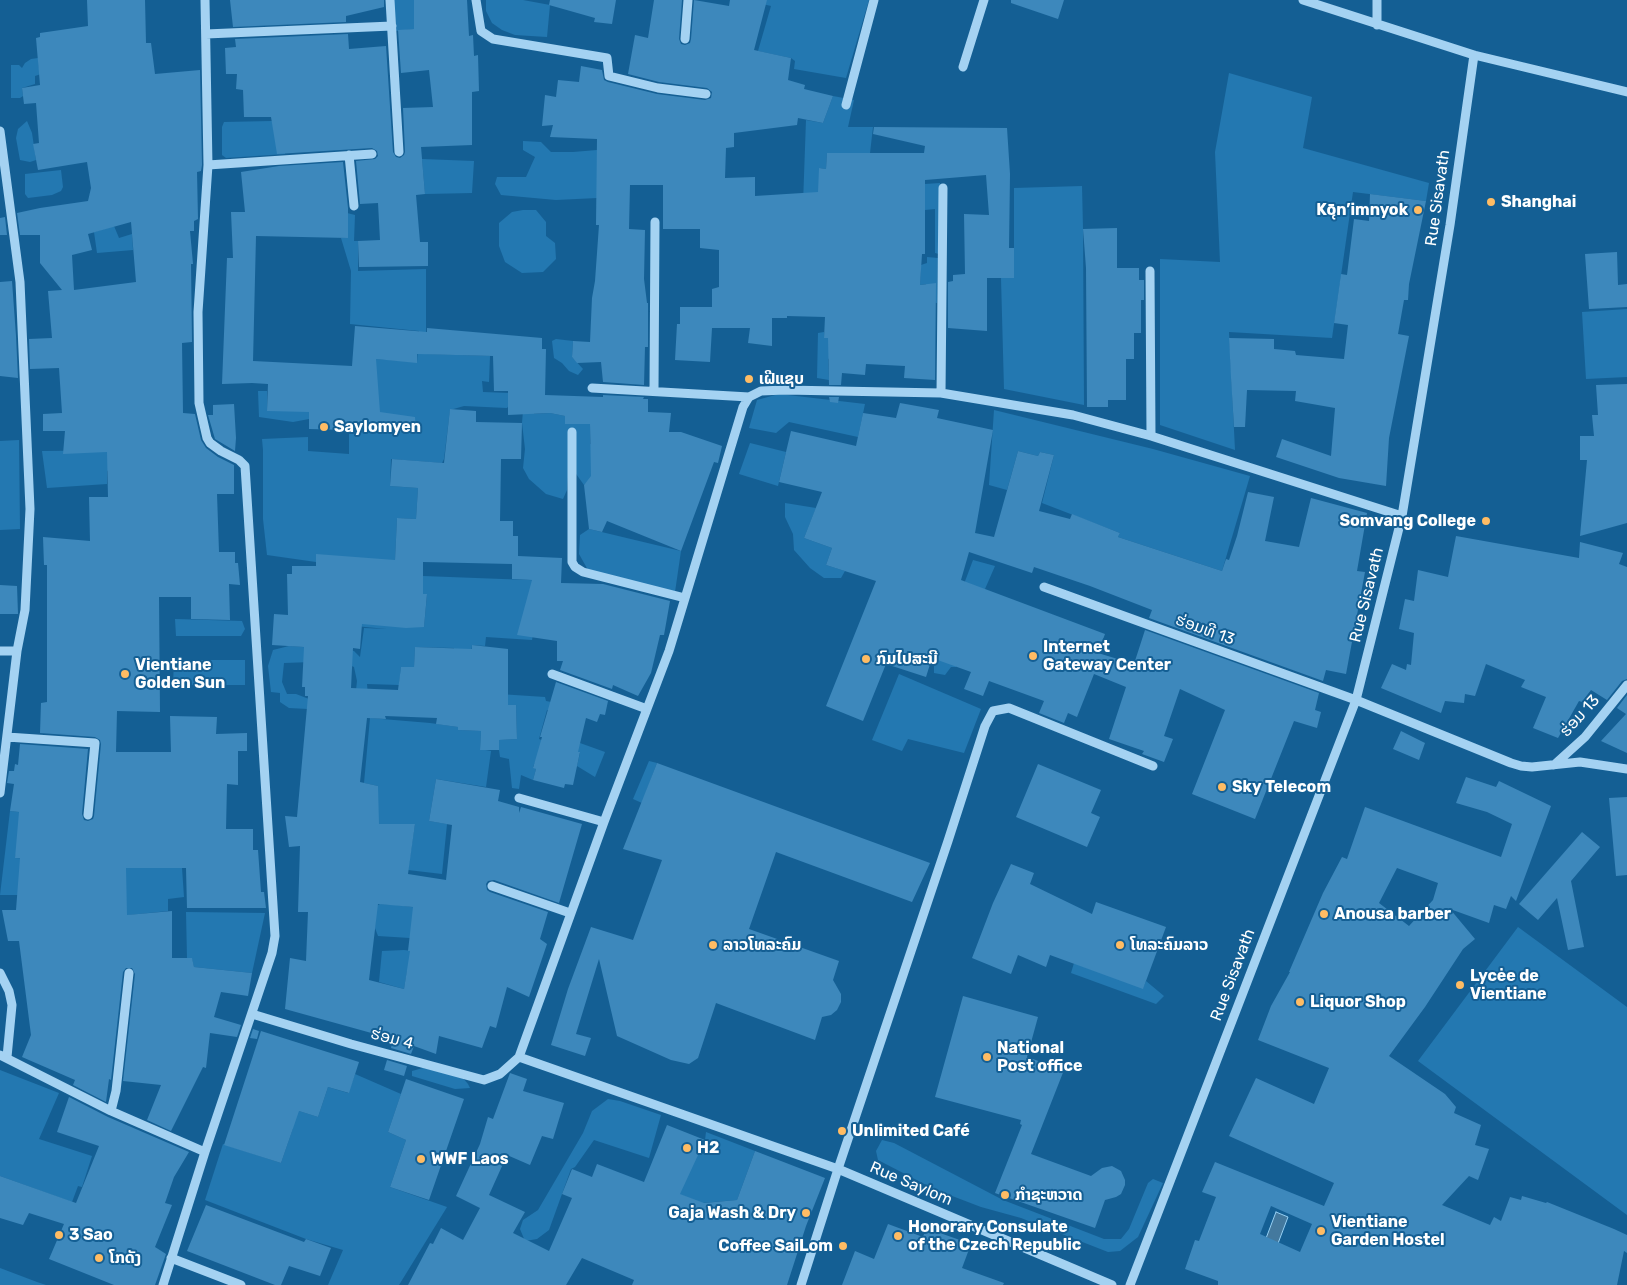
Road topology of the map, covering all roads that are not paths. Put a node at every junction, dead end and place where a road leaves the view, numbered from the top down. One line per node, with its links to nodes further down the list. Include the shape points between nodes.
1 (205, 0): 11 (street)
2 (390, 0): 10 (street)
3 (476, 0): 16 (street, via 481,31 492,39 606,58 609,76 658,88)
4 (688, 0): 12 (street)
5 (874, 0): 17 (street)
6 (984, 0): 14 (street)
7 (1303, 0): 9 (street)
8 (1377, 0): 9 (street)
9 (1377, 25): 13 (street)
10 (392, 26): 11 (street); 19 (street)
11 (206, 34): 22 (street)
12 (684, 39)
13 (1474, 54): 15 (street); 33 (street, Rue Sisavath)
14 (963, 68)
15 (1627, 92)
16 (706, 94)
17 (846, 105)
18 (0, 131): 37 (street, via 20,282 30,509 25,610)
19 (399, 152)
20 (372, 154): 21 (street)
21 (349, 156): 22 (street); 24 (street)
22 (208, 165): 54 (street, via 198,312 199,403 210,443 246,466 275,936)
23 (943, 188): 29 (street)
24 (354, 206)
25 (655, 222): 28 (street)
26 (1150, 271): 32 (street)
27 (592, 388): 28 (street)
28 (654, 390): 30 (street)
29 (941, 393): 30 (street, via 784,390 761,391); 32 (street, via 1074,415)
30 (749, 396): 35 (street, via 743,406)
31 (572, 432): 35 (street, via 572,562 575,567 583,572)
32 (1150, 436): 33 (street)
33 (1402, 516): 40 (street, Rue Sisavath)
34 (1044, 587): 40 (street, ຮ່ອມທີ 13)
35 (685, 598): 41 (street)
36 (0, 651): 37 (street)
37 (17, 651): 42 (street)
38 (552, 674): 41 (street)
39 (1627, 685): 43 (street, ຮ່ອມ 13, via 1585,737)
40 (1356, 700): 43 (street, ຮ່ອມທີ 13, via 1511,763 1521,766); 65 (street, Rue Sisavath)
41 (647, 709): 49 (street)
42 (7, 737): 46 (street); 48 (street, via 95,743)
43 (1554, 765): 45 (street, ຮ່ອມທີ 13, via 1580,762)
44 (1153, 766): 59 (street, via 1009,708 993,711 985,726)
45 (1627, 769)
46 (0, 793)
47 (519, 798): 49 (street)
48 (88, 815)
49 (604, 822): 51 (street)
50 (492, 886): 51 (street)
51 (570, 913): 56 (street)
52 (0, 973): 55 (street, via 12,1005 9,1044)
53 (129, 973): 57 (street)
54 (252, 1014): 56 (street, ຮ່ອມ 4, via 484,1080 500,1074); 58 (street)
55 (3, 1056): 57 (street)
56 (519, 1057): 59 (street, Rue Saylom)
57 (111, 1111): 58 (street)
58 (205, 1152): 60 (street)
59 (838, 1169): 63 (street); 64 (street, Rue Saylom)
60 (171, 1258): 61 (street); 62 (street)
61 (162, 1285)
62 (241, 1285)
63 (801, 1285)
64 (1112, 1285)
65 (1130, 1285)

